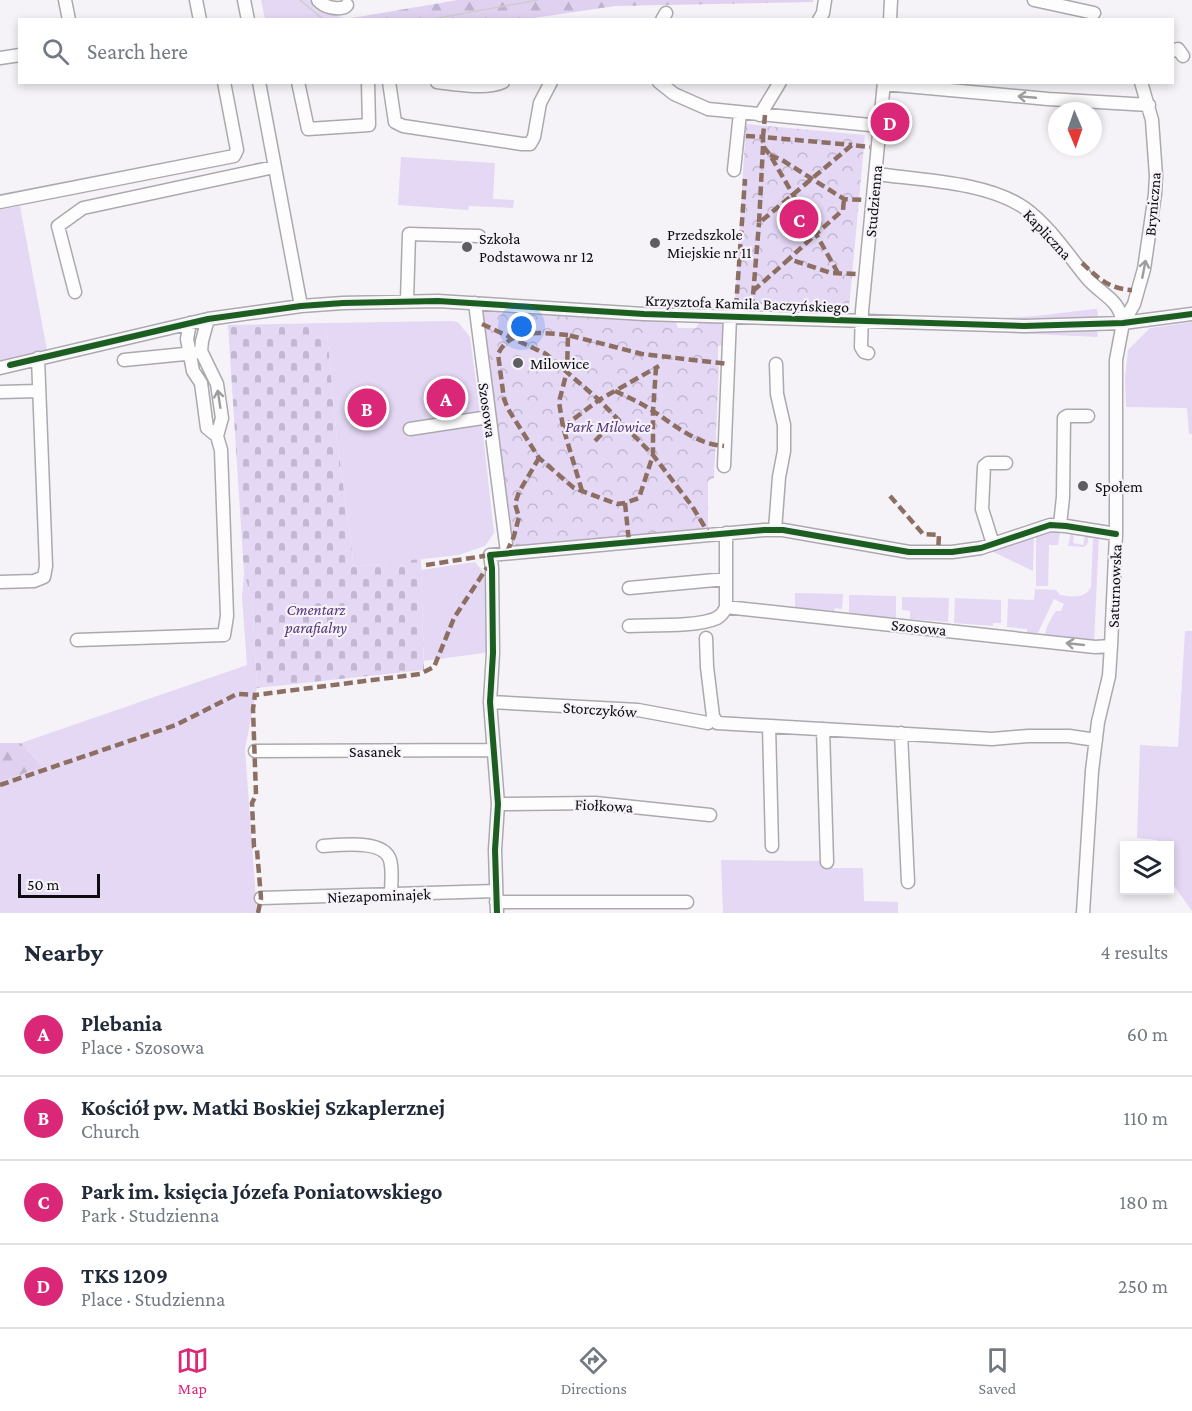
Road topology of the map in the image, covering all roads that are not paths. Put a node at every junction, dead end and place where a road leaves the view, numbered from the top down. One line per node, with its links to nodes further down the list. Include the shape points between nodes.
1 (65, 0): 11 (street)
2 (196, 0): 12 (street)
3 (244, 0): 13 (street)
4 (318, 0): 9 (street, via 337,9)
5 (825, 0): 14 (street)
6 (891, 0): 15 (street)
7 (1034, 0): 10 (street)
8 (1095, 0): 10 (street)
9 (347, 5)
10 (1097, 16)
11 (69, 18)
12 (200, 18)
13 (248, 18)
14 (820, 18)
15 (890, 18)
16 (18, 55): 17 (street)
17 (0, 58)
18 (224, 84): 38 (street, via 237,150 234,156)
19 (259, 84): 35 (street)
20 (298, 84): 21 (street, via 308,129 369,125)
21 (368, 84)
22 (389, 84): 25 (street, via 395,122 403,126 530,144 540,103)
23 (468, 84): 24 (street)
24 (501, 84)
25 (550, 84)
26 (661, 84): 32 (street, via 699,106)
27 (779, 84): 33 (street)
28 (884, 84): 34 (street, Studzienna)
29 (894, 84): 31 (street, one-way to 29)
30 (1142, 84): 31 (street, Bryniczna)
31 (1149, 105): 49 (street, Bryniczna, one-way to 31, via 1139,292 1155,194)
32 (740, 113): 33 (street); 36 (street)
33 (760, 115): 34 (street)
34 (880, 126): 37 (street, Studzienna)
35 (274, 167): 40 (street, via 82,208 58,226); 43 (street)
36 (734, 170)
37 (876, 174): 47 (street, Studzienna); 49 (street, Kapliczna, via 985,189 1011,199 1039,220 1090,282 1116,303)
38 (0, 202)
39 (479, 236): 41 (street, via 409,234)
40 (75, 292)
41 (406, 301): 42 (street, Krzysztofa Kamila Baczyńskiego); 43 (street, Krzysztofa Kamila Baczyńskiego)
42 (475, 303): 45 (street, Krzysztofa Kamila Baczyńskiego); 60 (street, Szosowa)
43 (301, 306): 46 (street, Krzysztofa Kamila Baczyńskiego)
44 (1192, 314): 49 (street, Krzysztofa Kamila Baczyńskiego)
45 (730, 317): 47 (street, Krzysztofa Kamila Baczyńskiego); 64 (street)
46 (208, 319): 48 (street, Krzysztofa Kamila Baczyńskiego); 50 (street)
47 (862, 320): 49 (street, Krzysztofa Kamila Baczyńskiego, via 1024,326); 51 (street, Studzienna, via 861,349)
48 (190, 323): 52 (street); 53 (street, Krzysztofa Kamila Baczyńskiego)
49 (1123, 323): 68 (street, Saturnowska, via 1116,369)
50 (201, 351): 52 (street); 62 (street, one-way to 50, via 222,418 218,392)
51 (868, 353)
52 (189, 355): 54 (street); 62 (street, via 192,371 201,383 207,428)
53 (38, 358): 56 (street, Krzysztofa Kamila Baczyńskiego); 57 (street)
54 (124, 360)
55 (776, 364): 66 (street, via 784,451)
56 (5, 366)
57 (39, 391): 58 (street); 72 (street, via 44,577)
58 (0, 392)
59 (1088, 416): 65 (street, via 1064,418)
60 (489, 417): 61 (street); 70 (street, Szosowa)
61 (410, 429)
62 (217, 436): 77 (street, via 221,450 224,635)
63 (1006, 463): 69 (street, via 984,466 982,509)
64 (723, 466)
65 (1060, 525): 68 (street); 69 (street)
66 (775, 530): 67 (street); 69 (street, via 909,552 952,552)
67 (726, 533): 70 (street); 71 (street)
68 (1116, 534): 78 (street, Saturnowska)
69 (993, 544)
70 (507, 552): 79 (street, via 490,555)
71 (726, 579): 73 (street); 74 (street)
72 (0, 582)
73 (629, 588)
74 (726, 607): 75 (street, via 715,619); 78 (street, Szosowa, one-way to 74)
75 (629, 626)
76 (706, 638): 80 (street)
77 (77, 640)
78 (1111, 646): 84 (street, Saturnowska)
79 (490, 702): 80 (street, Storczyków, via 638,710); 85 (street)
80 (712, 723): 81 (street)
81 (769, 726): 82 (street); 90 (street)
82 (823, 729): 83 (street); 91 (street)
83 (901, 733): 84 (street, via 992,739 1069,736); 92 (street)
84 (1096, 740): 97 (street, Saturnowska)
85 (494, 750): 86 (street, Sasanek); 87 (street)
86 (255, 751)
87 (498, 804): 88 (street, Fiołkowa, via 596,803); 95 (street)
88 (710, 815)
89 (323, 846): 93 (street, via 366,845 383,850 390,860)
90 (772, 846)
91 (827, 862)
92 (908, 882)
93 (391, 894): 94 (street, Niezapominajek); 95 (street, Niezapominajek)
94 (261, 898)
95 (496, 902): 96 (street, Niezapominajek)
96 (687, 902)
97 (1083, 913)

